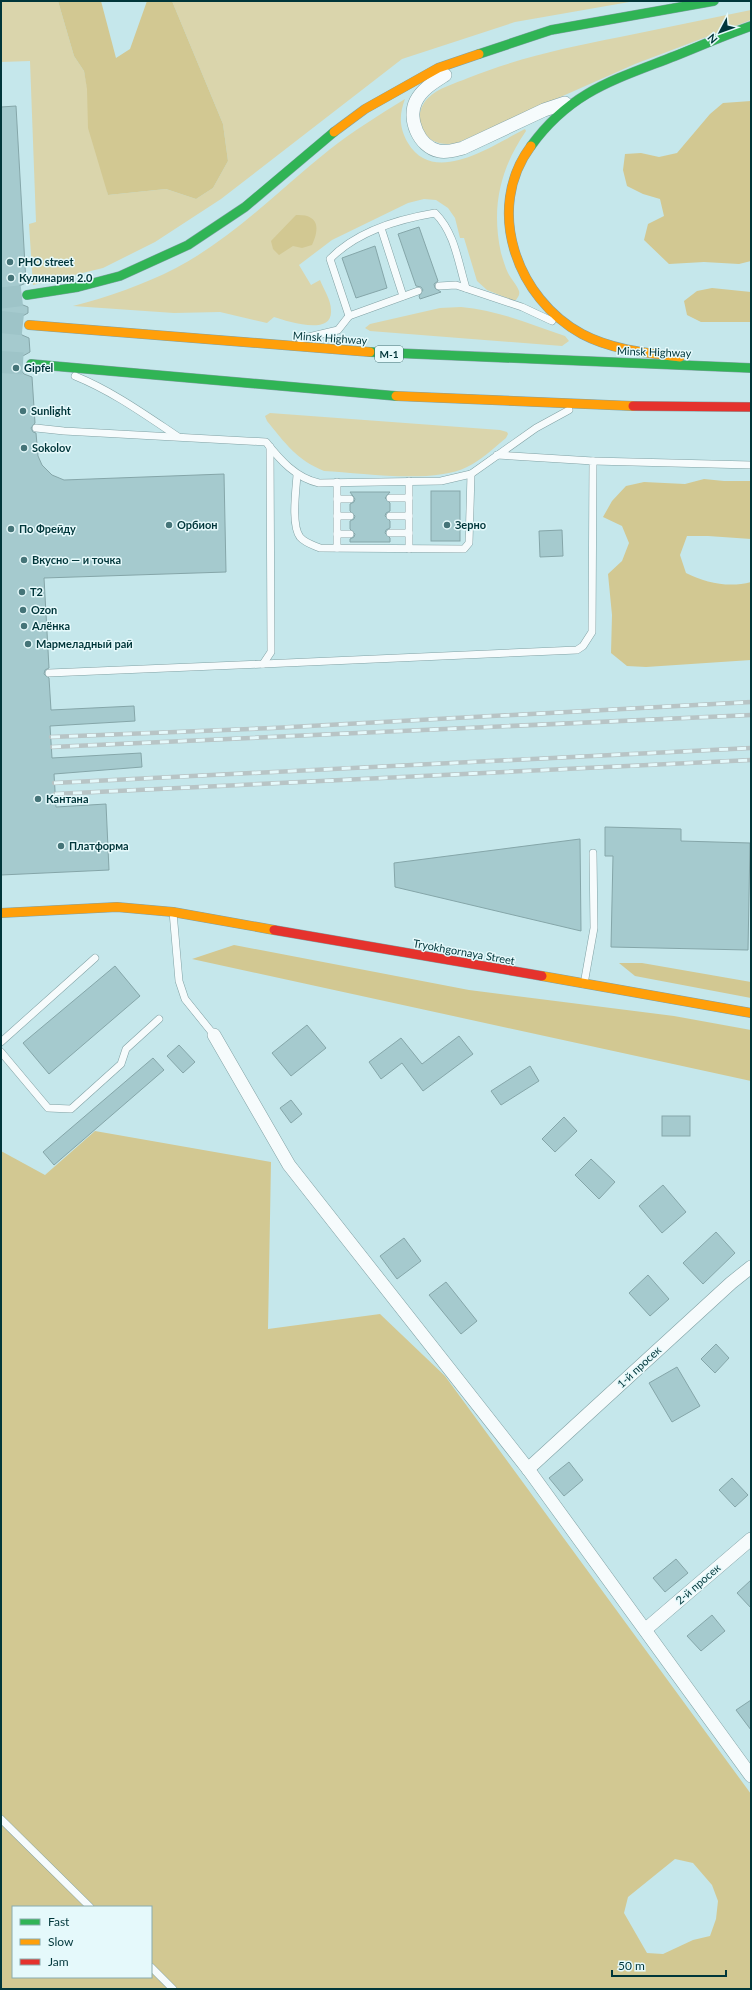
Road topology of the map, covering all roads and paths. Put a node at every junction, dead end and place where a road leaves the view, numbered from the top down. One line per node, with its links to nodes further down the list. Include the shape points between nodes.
1 (714, 1): 3 (main road, via 551,30)
2 (751, 26): 4 (main road, via 640,69)
3 (508, 44): 4 (street, via 449,73 421,93 415,102 414,126 427,146 449,152 463,148 544,110); 9 (main road, via 438,68 365,109 245,207 188,245 120,276)
4 (579, 98): 13 (main road, via 544,128 528,150 517,171 510,194 508,216 509,236 527,282 543,303)
5 (381, 228): 7 (lane, via 416,216 435,213 451,234); 10 (lane); 11 (lane, via 341,248 330,259)
6 (439, 286): 7 (lane, via 456,285)
7 (466, 288): 13 (lane, via 522,306)
8 (418, 291): 10 (lane)
9 (27, 296)
10 (403, 296): 11 (lane)
11 (349, 316): 14 (lane, via 338,330 296,340)
12 (29, 325): 14 (main road, Minsk Highway / М-1)
13 (585, 336): 17 (main road, via 620,349)
14 (215, 341): 17 (main road, Minsk Highway / М-1, via 411,355)
15 (31, 364): 16 (main road)
16 (50, 366): 18 (main road, via 405,397); 21 (lane, via 97,385)
17 (751, 367)
18 (583, 403): 19 (main road); 23 (lane, via 536,428)
19 (751, 407)
20 (36, 428): 21 (lane)
21 (178, 437): 22 (lane)
22 (268, 444): 26 (lane); 44 (lane, via 271,652)
23 (497, 455): 24 (lane); 27 (lane)
24 (593, 461): 25 (lane); 44 (lane, via 592,632 583,646 577,650)
25 (751, 464)
26 (296, 474): 29 (lane, via 308,481); 42 (lane, via 295,524 300,537 320,548)
27 (471, 474): 28 (lane, via 441,481); 43 (lane, via 469,543 464,550)
28 (409, 481): 29 (lane); 33 (lane)
29 (337, 482): 30 (lane)
30 (337, 498): 31 (lane); 34 (lane)
31 (350, 498)
32 (390, 498): 33 (lane)
33 (409, 498): 37 (lane)
34 (337, 516): 35 (lane); 38 (lane)
35 (350, 516)
36 (390, 516): 37 (lane)
37 (409, 516): 41 (lane)
38 (337, 534): 39 (lane); 42 (lane)
39 (350, 534)
40 (390, 534): 41 (lane)
41 (409, 534): 43 (lane)
42 (337, 548): 43 (lane)
43 (409, 549)
44 (263, 664): 45 (lane)
45 (49, 674)
46 (593, 853): 50 (lane, via 594,928)
47 (172, 912): 48 (main road, Tryokhgornaya Street, via 117,907); 50 (main road, Tryokhgornaya Street); 53 (lane, via 179,981 185,999)
48 (1, 913)
49 (95, 958): 54 (lane)
50 (584, 986): 51 (main road, Tryokhgornaya Street)
51 (751, 1014)
52 (159, 1019): 55 (lane, via 126,1049 121,1064 71,1109 48,1108)
53 (214, 1035): 57 (street, via 289,1165)
54 (1, 1042)
55 (1, 1052)
56 (751, 1267): 57 (street, 1-й просек, via 730,1283)
57 (528, 1469): 59 (street)
58 (751, 1539): 59 (street, 2-й просек)
59 (646, 1630): 60 (street)
60 (750, 1774)
61 (1, 1819): 62 (lane)
62 (89, 1906)
63 (152, 1968): 64 (lane)
64 (173, 1989)

